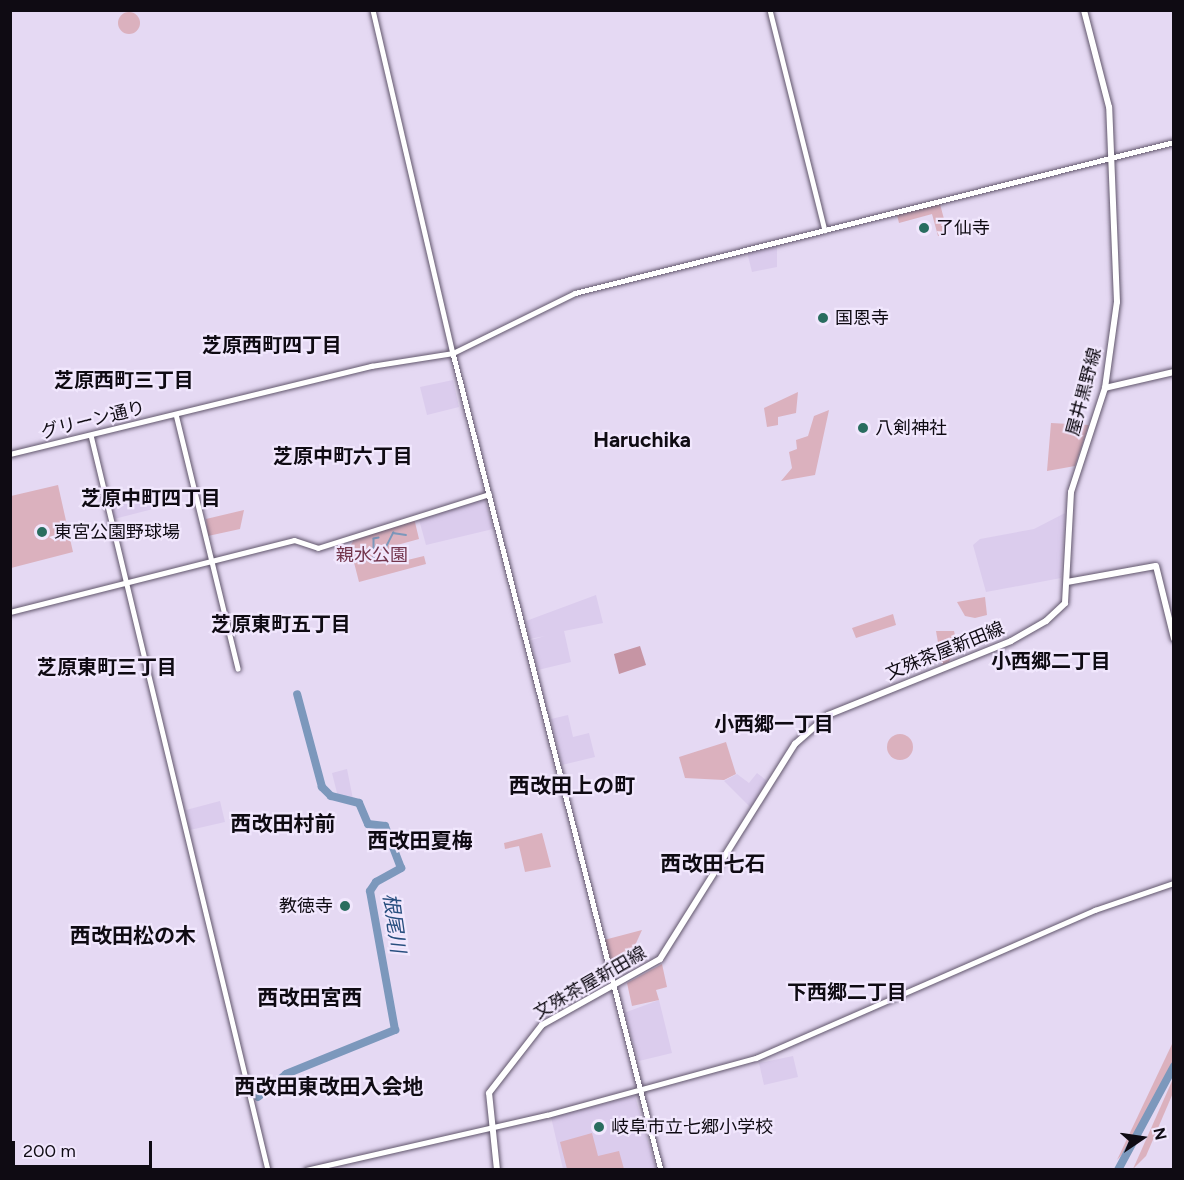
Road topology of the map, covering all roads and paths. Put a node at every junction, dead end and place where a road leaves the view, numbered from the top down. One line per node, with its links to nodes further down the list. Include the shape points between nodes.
1 (373, 10): 7 (street)
2 (770, 10): 6 (street)
3 (1084, 10): 5 (main road, 屋井黒野線, via 1105,86)
4 (1173, 142): 5 (street, グリーン通り)
5 (1112, 157): 6 (street, グリーン通り); 9 (main road, 屋井黒野線, via 1117,302)
6 (825, 230): 7 (street, グリーン通り, via 574,292)
7 (453, 353): 10 (street, グリーン通り); 13 (street)
8 (1173, 372): 9 (main road)
9 (1105, 388): 15 (main road, 屋井黒野線, via 1071,492)
10 (176, 414): 11 (street, グリーン通り); 14 (street)
11 (91, 435): 12 (street, グリーン通り); 16 (street)
12 (10, 454)
13 (489, 494): 14 (street, via 318,548 297,540); 21 (street)
14 (213, 562): 16 (street); 19 (street)
15 (1067, 582): 18 (main road, via 1156,566); 21 (main road, 文殊茶屋新田線, via 1065,603 1034,629 906,687 846,706 802,738 781,762 676,940 660,959)
16 (127, 584): 17 (street); 24 (street)
17 (10, 612)
18 (1173, 639)
19 (238, 669)
20 (1173, 884): 22 (street, via 1095,910 798,1044)
21 (613, 985): 22 (street); 23 (main road, 文殊茶屋新田線, via 542,1025 529,1039 489,1093)
22 (642, 1089): 23 (street); 27 (street)
23 (492, 1128): 25 (street); 26 (main road, 文殊茶屋新田線)
24 (268, 1170)
25 (306, 1170)
26 (497, 1170)
27 (661, 1170)

